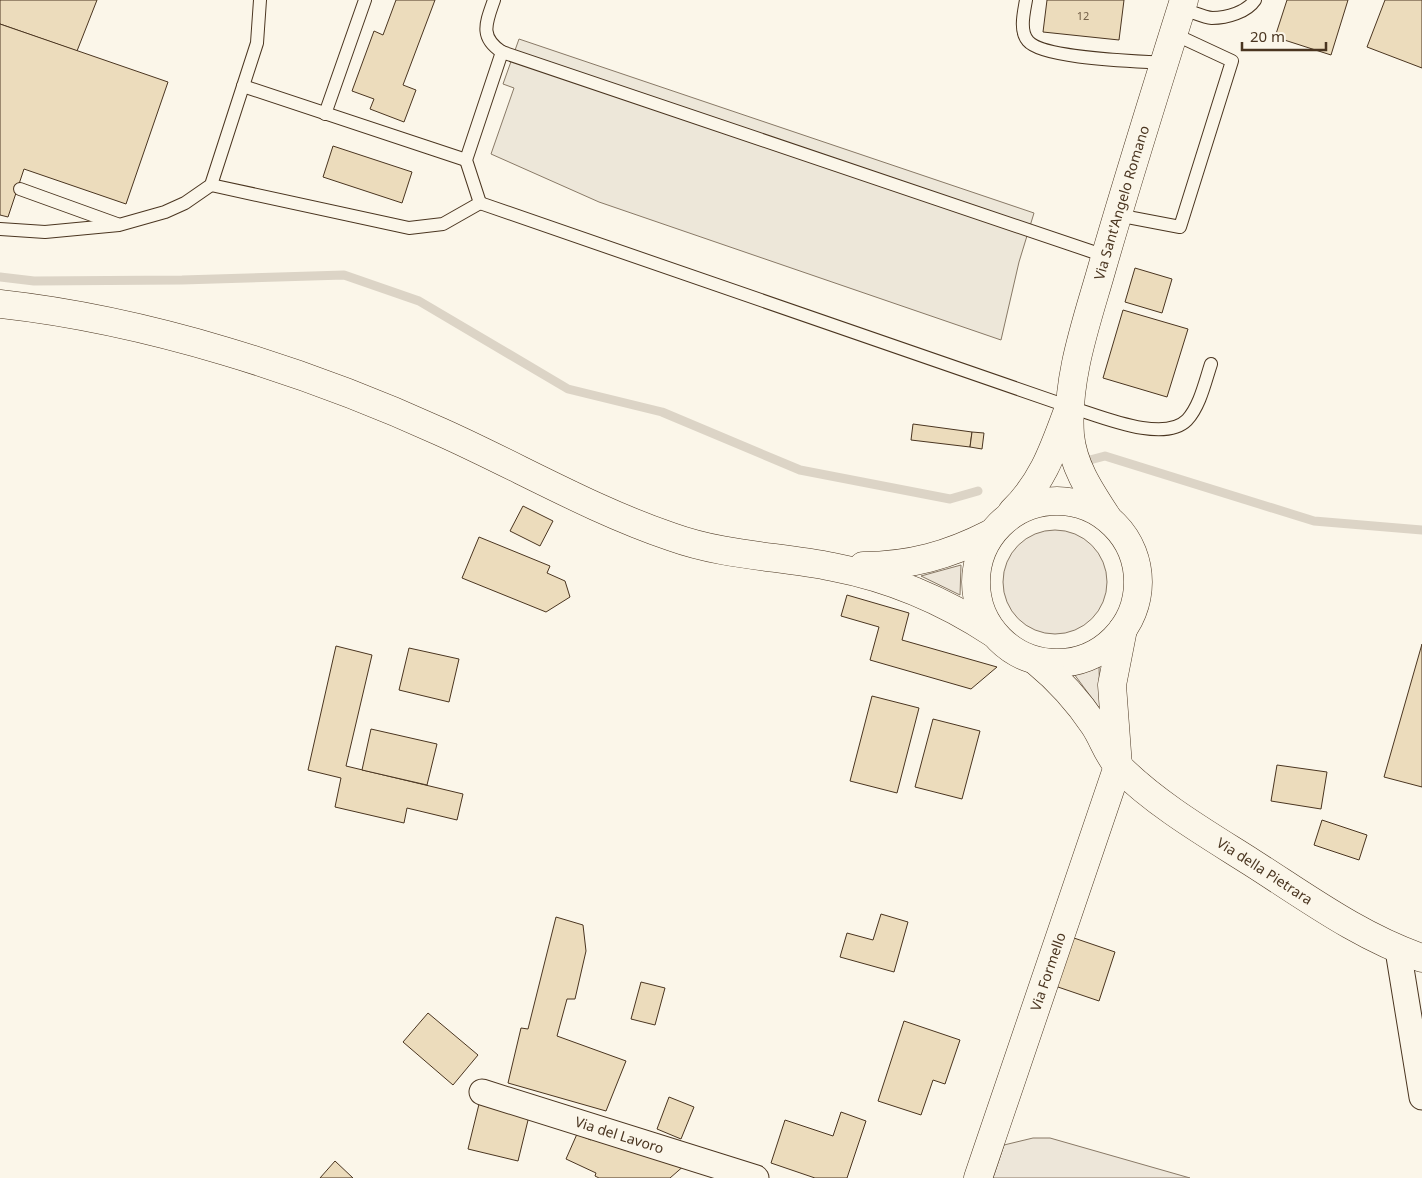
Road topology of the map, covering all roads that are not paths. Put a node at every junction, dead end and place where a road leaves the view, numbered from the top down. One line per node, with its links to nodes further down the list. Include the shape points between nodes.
1 (260, 0): 10 (lane, via 260,32)
2 (365, 0): 11 (lane)
3 (494, 0): 8 (lane, via 487,18 486,33 493,46)
4 (1026, 0): 9 (lane, via 1024,33 1027,41 1035,47 1056,54)
5 (1255, 0): 6 (lane, via 1251,6 1234,14 1212,18)
6 (1183, 4): 7 (main road, Via Sant'Angelo Romano)
7 (1174, 34): 9 (main road, Via Sant'Angelo Romano); 16 (lane, via 1232,61 1180,227)
8 (502, 52): 12 (lane); 19 (lane)
9 (1164, 63): 16 (main road, Via Sant'Angelo Romano)
10 (243, 86): 11 (lane); 13 (lane)
11 (325, 114): 12 (lane)
12 (466, 160): 15 (lane)
13 (211, 185): 15 (lane, via 409,228 443,224); 17 (lane, via 185,203)
14 (20, 189): 17 (lane)
15 (480, 203): 22 (lane)
16 (1118, 215): 19 (main road, Via Sant'Angelo Romano)
17 (119, 225): 18 (lane, via 45,232)
18 (0, 229)
19 (1105, 256): 22 (main road, Via Sant'Angelo Romano, via 1079,351)
20 (0, 304): 25 (main road, via 89,318 253,361 400,413 653,531 726,552)
21 (1211, 364): 22 (lane, via 1194,409 1180,426 1169,430 1144,428)
22 (1070, 407): 23 (main road, Via Sant'Angelo Romano, via 1070,436 1075,458 1086,485); 24 (main road, Via Sant'Angelo Romano, via 1041,478)
23 (1107, 517): 24 (main road, via 1084,504 1058,500 1032,504); 26 (main road, via 1125,536 1134,554 1138,573 1138,593)
24 (999, 525): 25 (main road, via 962,548 924,560 891,566); 27 (main road, via 978,558 975,584 980,610)
25 (832, 566): 27 (main road, via 889,580 933,598)
26 (1123, 629): 28 (main road, via 1094,654 1076,661 1056,664); 29 (main road, via 1112,685)
27 (993, 633): 28 (main road, via 1013,650)
28 (1036, 661): 29 (main road, via 1076,700)
29 (1118, 766): 30 (main road, Via della Pietrara, via 1202,831 1336,917); 34 (main road, Via Formello)
30 (1410, 954): 32 (street)
31 (482, 1092): 33 (street, Via del Lavoro)
32 (1422, 1097)
33 (756, 1178)
34 (978, 1178)

